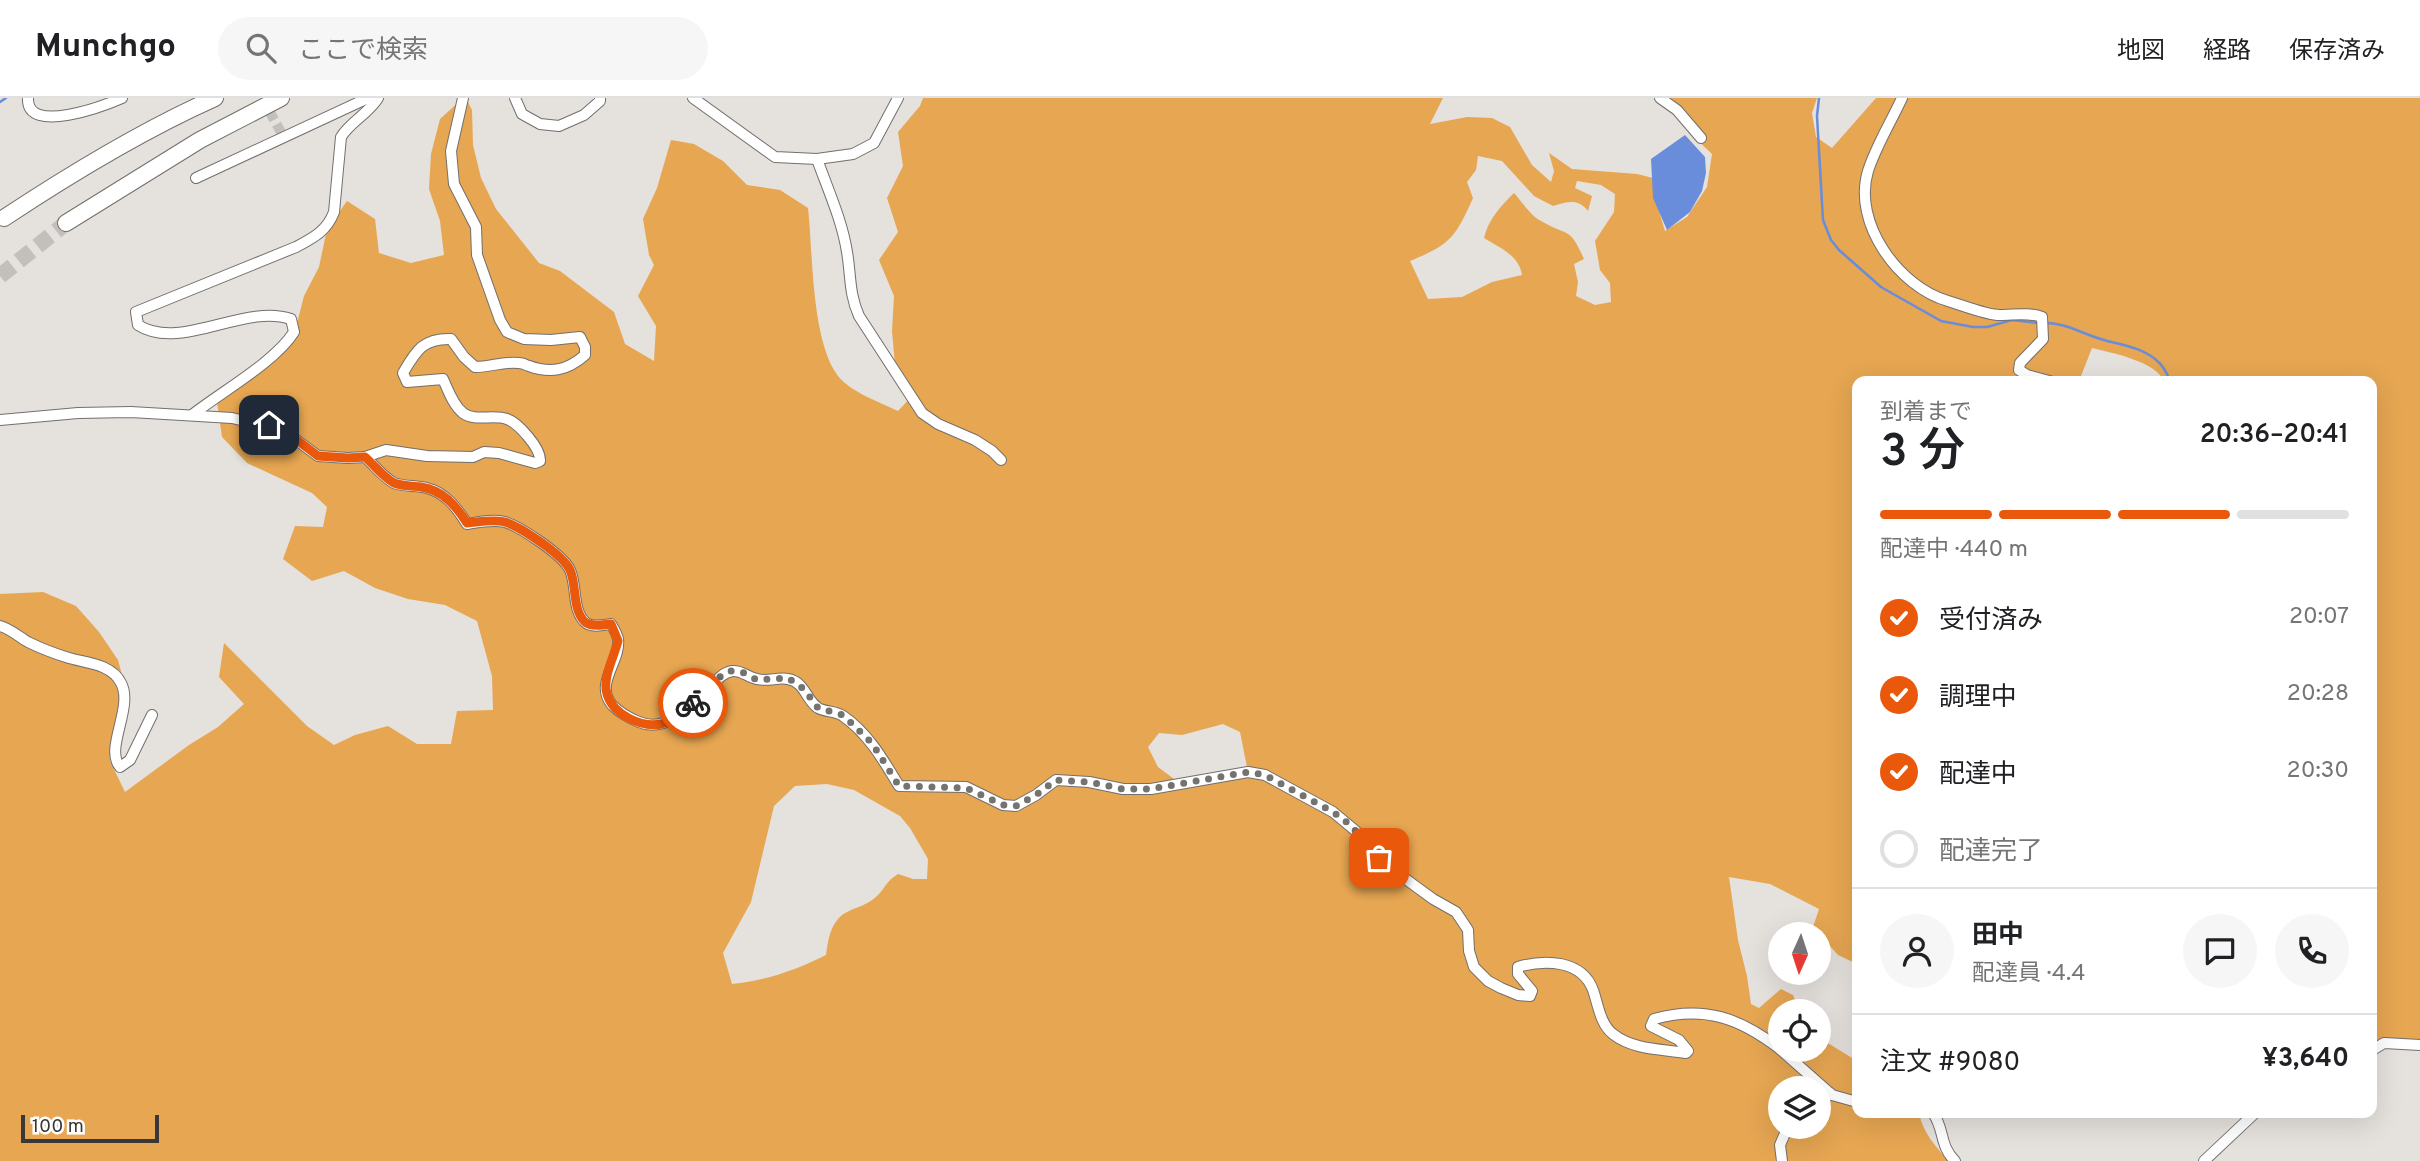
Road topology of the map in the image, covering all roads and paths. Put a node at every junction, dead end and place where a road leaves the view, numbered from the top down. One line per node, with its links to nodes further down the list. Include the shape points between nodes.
1 (29, 98): 2 (street, via 38,114 72,116)
2 (122, 98)
3 (215, 98): 17 (highway, via 122,144)
4 (281, 98): 18 (highway, via 200,140)
5 (368, 98): 16 (street)
6 (378, 98): 20 (street, via 341,137 334,212 317,236 136,312 138,325 148,332 175,333 278,315 290,319 294,332 288,341)
7 (463, 98): 22 (street, via 451,151 454,184 476,227 477,255 500,320 507,332 524,339 580,337 585,355 564,369 521,363 475,367 451,339 439,338 416,351 403,373 407,382 443,379 454,402 471,416 507,419 535,446 540,461 484,452 473,457 386,450)
8 (515, 98): 9 (street, via 522,114 540,124 559,126 584,115)
9 (600, 98)
10 (693, 98): 15 (street, via 775,157)
11 (898, 98): 15 (street, via 874,143 853,154)
12 (1660, 98): 14 (street)
13 (1902, 98): 19 (street, via 1867,174 1866,202 1881,247 1907,278 1930,294 1998,315 2040,316 2043,339 2020,363 2019,370)
14 (1701, 138)
15 (817, 159): 23 (street, via 839,221 859,316 922,413 975,440)
16 (196, 178)
17 (4, 218)
18 (66, 223)
19 (2031, 376)
20 (192, 415): 21 (street, via 78,413); 22 (street, via 269,425 284,430 318,456)
21 (0, 420)
22 (365, 457): 26 (street, via 397,484 443,495 467,523 504,522 563,559 571,571 584,621 611,624 616,634 607,676 611,703 643,724 670,721 730,671 757,680 788,678 804,689 818,708 843,715 872,743 899,786 966,788 1016,806 1056,780 1151,789 1248,772 1265,775 1333,812 1353,827 1370,853 1456,912 1468,930 1474,967 1488,981 1530,996 1532,991 1518,974 1518,967 1533,962 1568,965 1585,975 1606,1029 1631,1044 1686,1053 1679,1040 1651,1026 1654,1019 1711,1013)
23 (1001, 460)
24 (0, 626): 25 (street, via 27,641 109,670 121,680 125,703 116,758 120,767 130,760)
25 (152, 716)
26 (1768, 1040)
27 (2420, 1045): 28 (street, via 2384,1043)
28 (2377, 1047)
29 (1795, 1062): 30 (street)
30 (1811, 1076)
31 (1831, 1093): 32 (street)
32 (1852, 1100)
33 (1937, 1118): 37 (street, via 1943,1146)
34 (2250, 1118): 38 (street)
35 (1783, 1139): 36 (street)
36 (1782, 1161)
37 (1955, 1161)
38 (2204, 1161)

